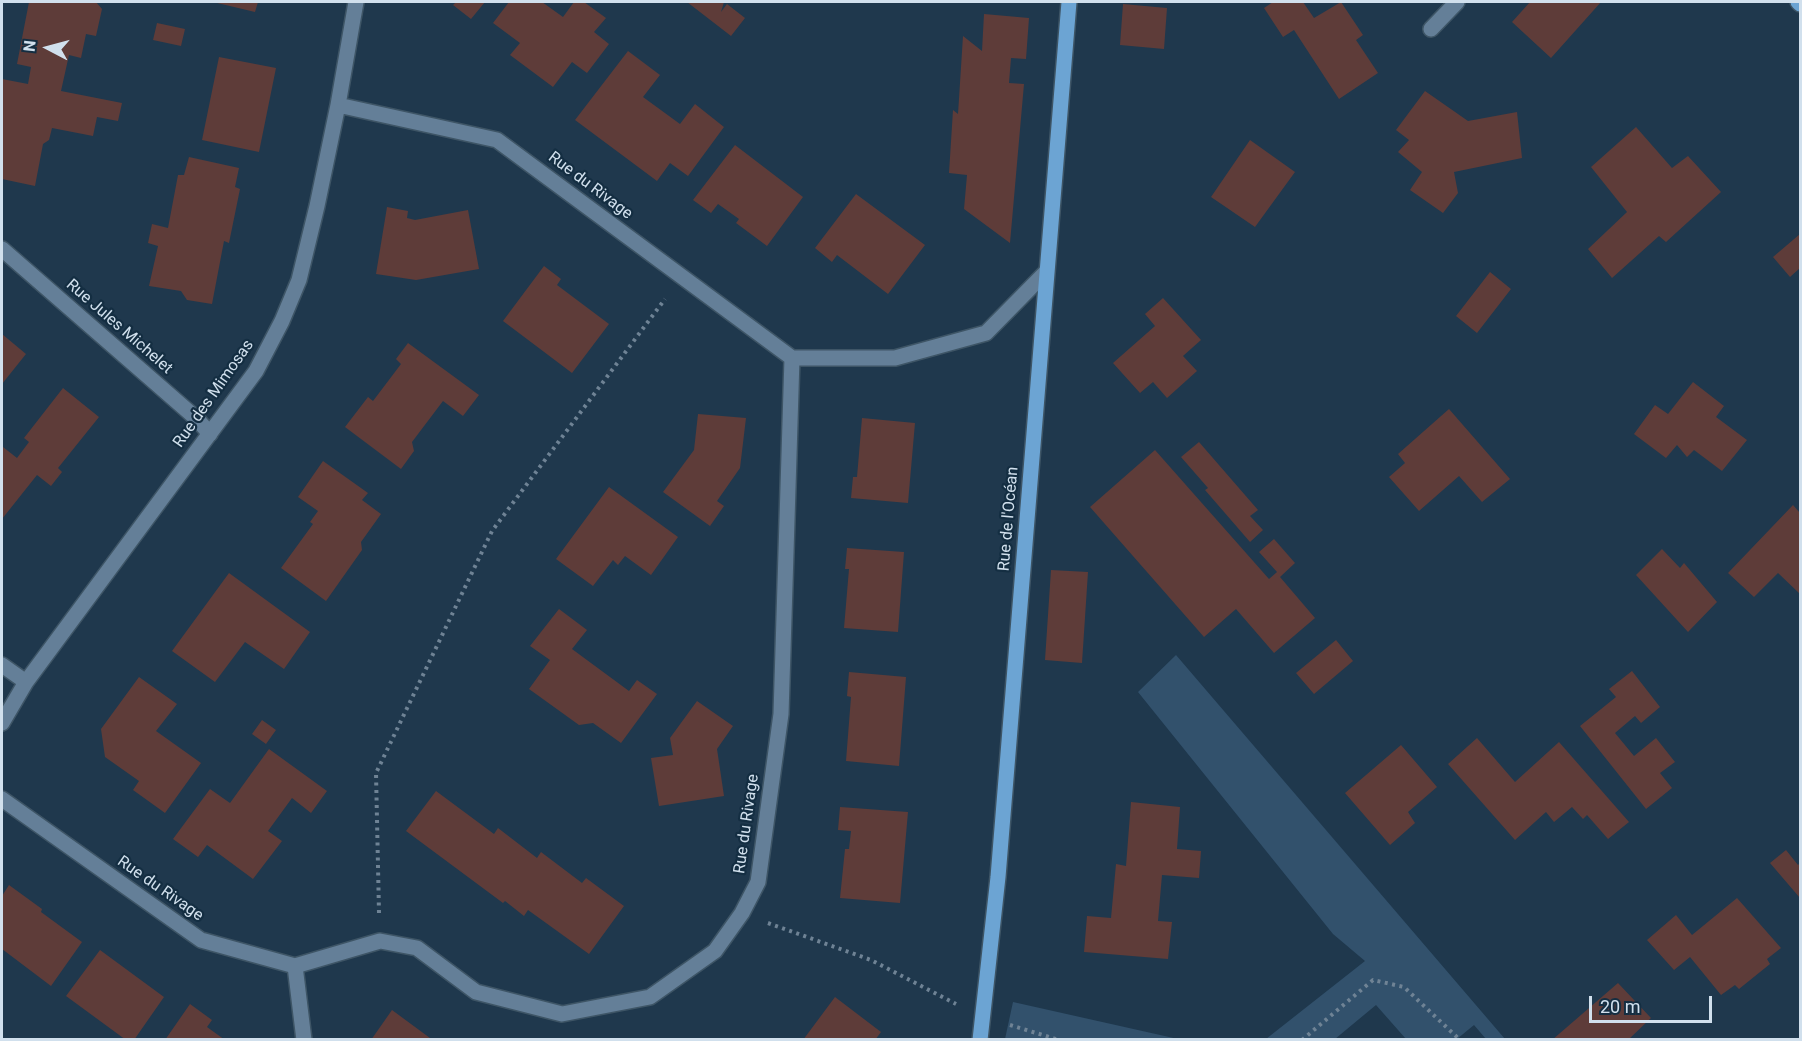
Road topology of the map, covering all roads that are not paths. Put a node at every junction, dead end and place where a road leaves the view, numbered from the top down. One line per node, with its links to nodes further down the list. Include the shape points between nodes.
1 (357, 2): 5 (street, Rue des Mimosas)
2 (1069, 2): 7 (main road, Rue de l'Océan)
3 (1457, 2): 4 (street)
4 (1431, 29)
5 (338, 105): 8 (street, Rue du Rivage, via 497,140); 9 (street, Rue des Mimosas, via 299,280 256,371)
6 (2, 249): 9 (street, Rue Jules Michelet)
7 (1046, 272): 8 (street, via 986,333 895,358); 16 (main road, Rue de l'Océan, via 1004,818)
8 (792, 358): 14 (street, Rue du Rivage, via 781,714 758,882 715,951 650,997 562,1014 476,992 417,948 380,941)
9 (210, 434): 11 (street, Rue des Mimosas)
10 (2, 665): 11 (street)
11 (26, 682): 12 (street, Rue des Mimosas)
12 (2, 723)
13 (2, 799): 14 (street, Rue du Rivage, via 201,940)
14 (295, 966): 15 (street)
15 (303, 1040)
16 (980, 1040)

